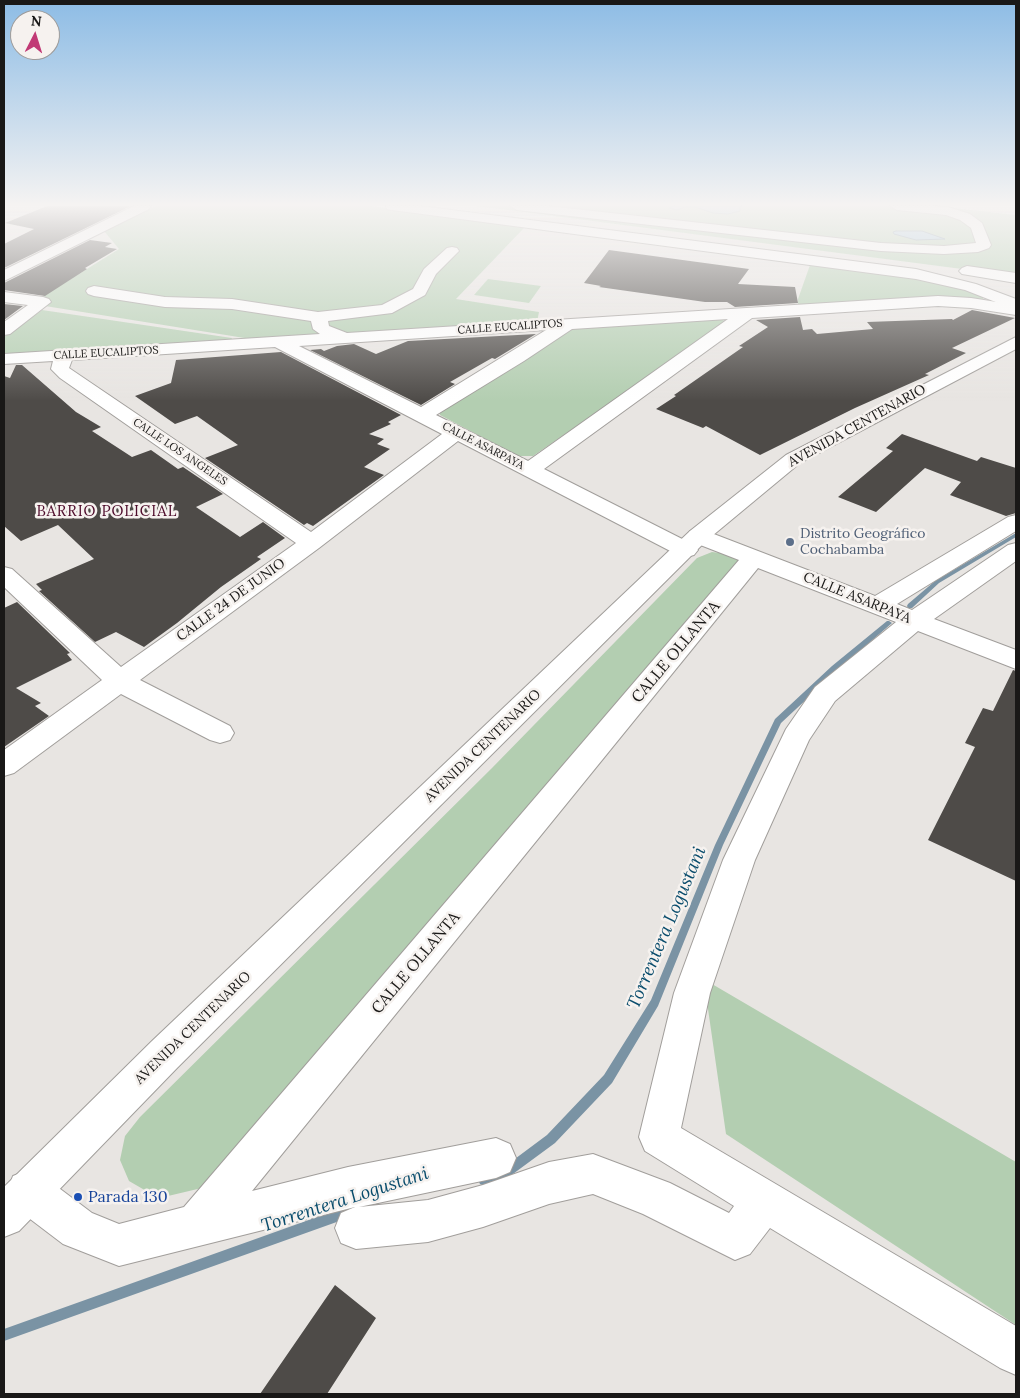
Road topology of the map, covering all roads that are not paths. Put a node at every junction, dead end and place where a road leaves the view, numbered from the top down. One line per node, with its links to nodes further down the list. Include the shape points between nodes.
1 (430, 271): 12 (street, via 419,292 386,310)
2 (895, 271): 9 (street, via 970,287)
3 (967, 271): 6 (street)
4 (969, 271): 5 (street)
5 (1016, 278)
6 (1016, 287)
7 (94, 291): 12 (street, via 165,302 232,304)
8 (4, 297): 14 (street, via 44,302)
9 (1016, 305)
10 (1016, 310): 11 (street, CALLE EUCALIPTOS, via 938,301)
11 (749, 312): 13 (street, CALLE EUCALIPTOS); 22 (street)
12 (318, 317): 15 (street, via 322,329)
13 (570, 323): 15 (street, CALLE EUCALIPTOS); 20 (street)
14 (4, 330)
15 (346, 338): 17 (street, CALLE EUCALIPTOS)
16 (1015, 341): 25 (street, AVENIDA CENTENARIO, via 793,459)
17 (280, 343): 18 (street, CALLE EUCALIPTOS); 20 (street, CALLE ASARPAYA)
18 (64, 356): 19 (street, CALLE EUCALIPTOS); 24 (street, CALLE LOS ANGELES, via 60,369 66,374)
19 (4, 360)
20 (422, 415): 21 (street, CALLE ASARPAYA)
21 (456, 433): 22 (street, CALLE ASARPAYA); 24 (street, CALLE 24 DE JUNIO)
22 (529, 470): 25 (street, CALLE ASARPAYA)
23 (1016, 522): 29 (street)
24 (311, 543): 32 (street, CALLE 24 DE JUNIO)
25 (692, 543): 27 (street, CALLE ASARPAYA); 37 (street, AVENIDA CENTENARIO, via 165,1054)
26 (1016, 550): 30 (street)
27 (756, 558): 29 (street, CALLE ASARPAYA); 38 (street, CALLE OLLANTA)
28 (4, 574): 32 (street)
29 (876, 606): 30 (street, CALLE ASARPAYA)
30 (914, 621): 31 (street, CALLE ASARPAYA); 36 (street, via 825,694 796,736 739,860 692,993 659,1137)
31 (1016, 660)
32 (119, 681): 33 (street); 34 (street, CALLE 24 DE JUNIO)
33 (220, 733)
34 (4, 765)
35 (496, 1158): 38 (street, via 348,1188)
36 (765, 1201): 39 (street, via 735,1239 656,1198 593,1174 549,1183 428,1221); 40 (street)
37 (16, 1203): 38 (street, via 119,1244)
38 (198, 1224)
39 (356, 1228)
40 (1016, 1352)

